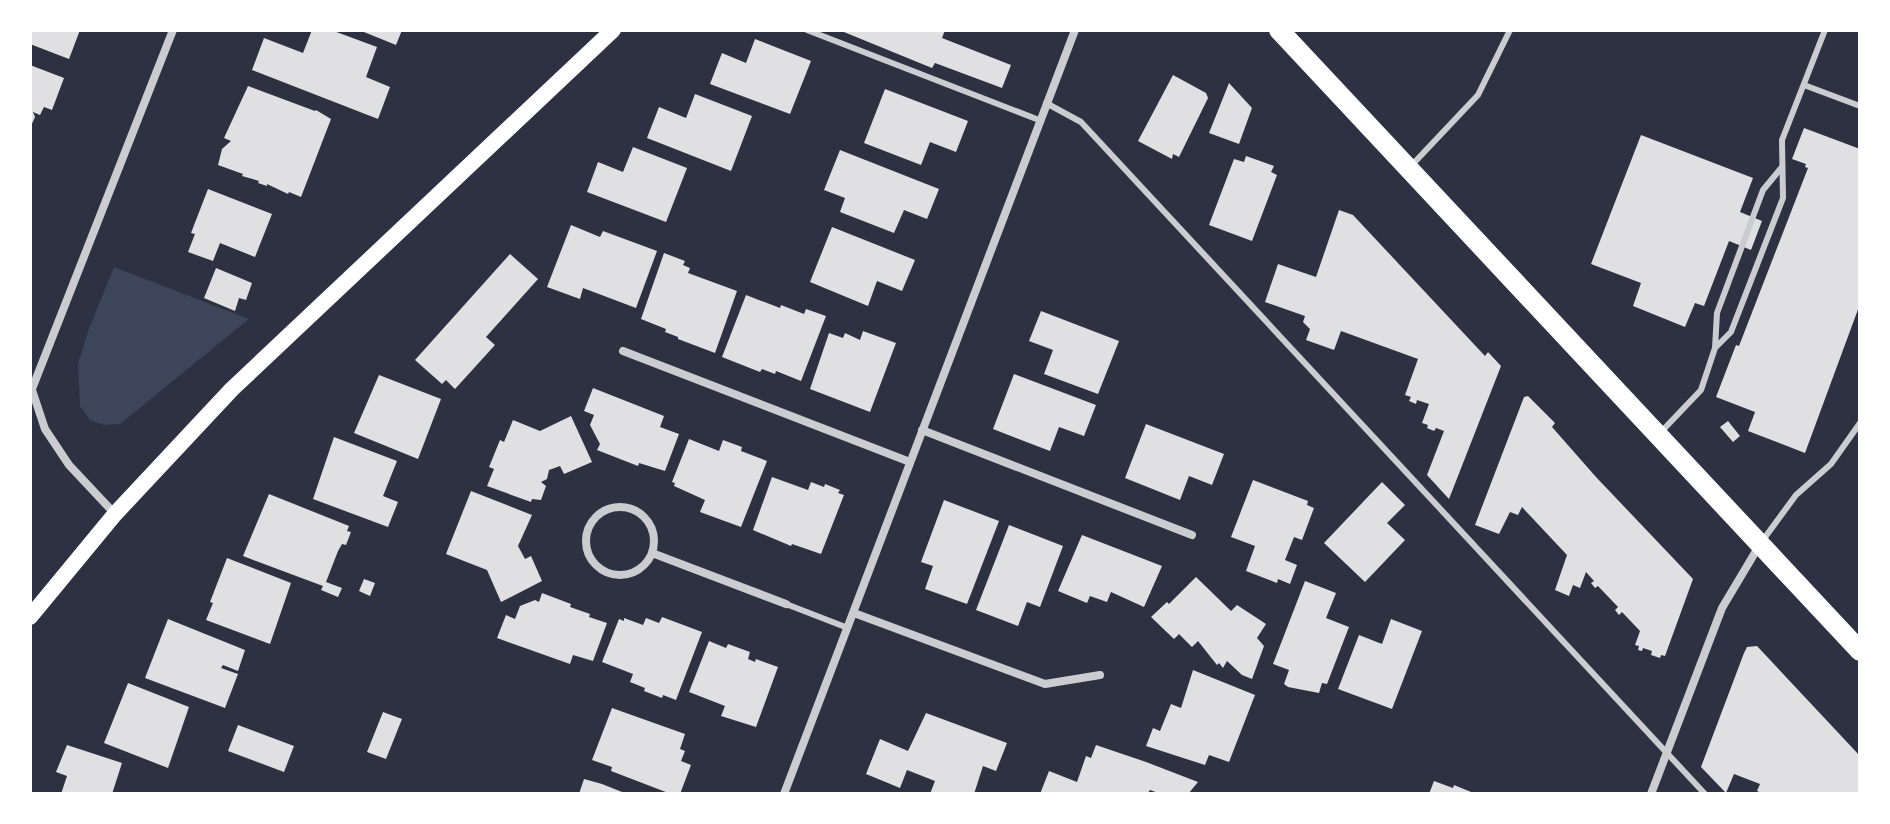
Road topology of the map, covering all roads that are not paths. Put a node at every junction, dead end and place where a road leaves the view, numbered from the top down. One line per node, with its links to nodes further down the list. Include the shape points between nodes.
1 (173, 30): 16 (street)
2 (613, 30): 21 (main road, via 232,389)
3 (807, 30): 11 (lane)
4 (1075, 30): 9 (street)
5 (1279, 30): 13 (main road)
6 (1510, 30): 13 (lane, via 1478,95)
7 (1825, 30): 8 (lane)
8 (1804, 85): 10 (lane); 12 (lane, via 1782,140)
9 (1046, 103): 11 (street); 31 (lane, via 1081,122)
10 (1860, 106)
11 (1039, 120): 18 (street)
12 (1782, 166): 14 (lane, via 1763,190 1717,313); 14 (lane, via 1783,198 1731,332)
13 (1409, 169): 19 (main road)
14 (1715, 348): 19 (lane, via 1701,390)
15 (623, 351): 20 (street)
16 (31, 392): 21 (street, via 45,429 69,465)
17 (1860, 423): 23 (lane, via 1831,464 1796,495)
18 (922, 430): 20 (street); 22 (street)
19 (1657, 436): 23 (main road)
20 (910, 462): 26 (street)
21 (115, 514): 27 (main road)
22 (1192, 535)
23 (1760, 546): 29 (main road); 31 (street, via 1722,608)
24 (652, 553): 24 (street, via 649,522 632,508 608,508 590,523 589,556 606,572 638,570); 25 (street)
25 (786, 604): 28 (lane)
26 (854, 613): 28 (street); 30 (street, via 1045,684)
27 (30, 617)
28 (848, 628): 32 (street)
29 (1860, 651)
30 (1100, 675)
31 (1666, 754): 33 (street); 34 (lane)
32 (784, 794)
33 (1651, 794)
34 (1705, 794)

